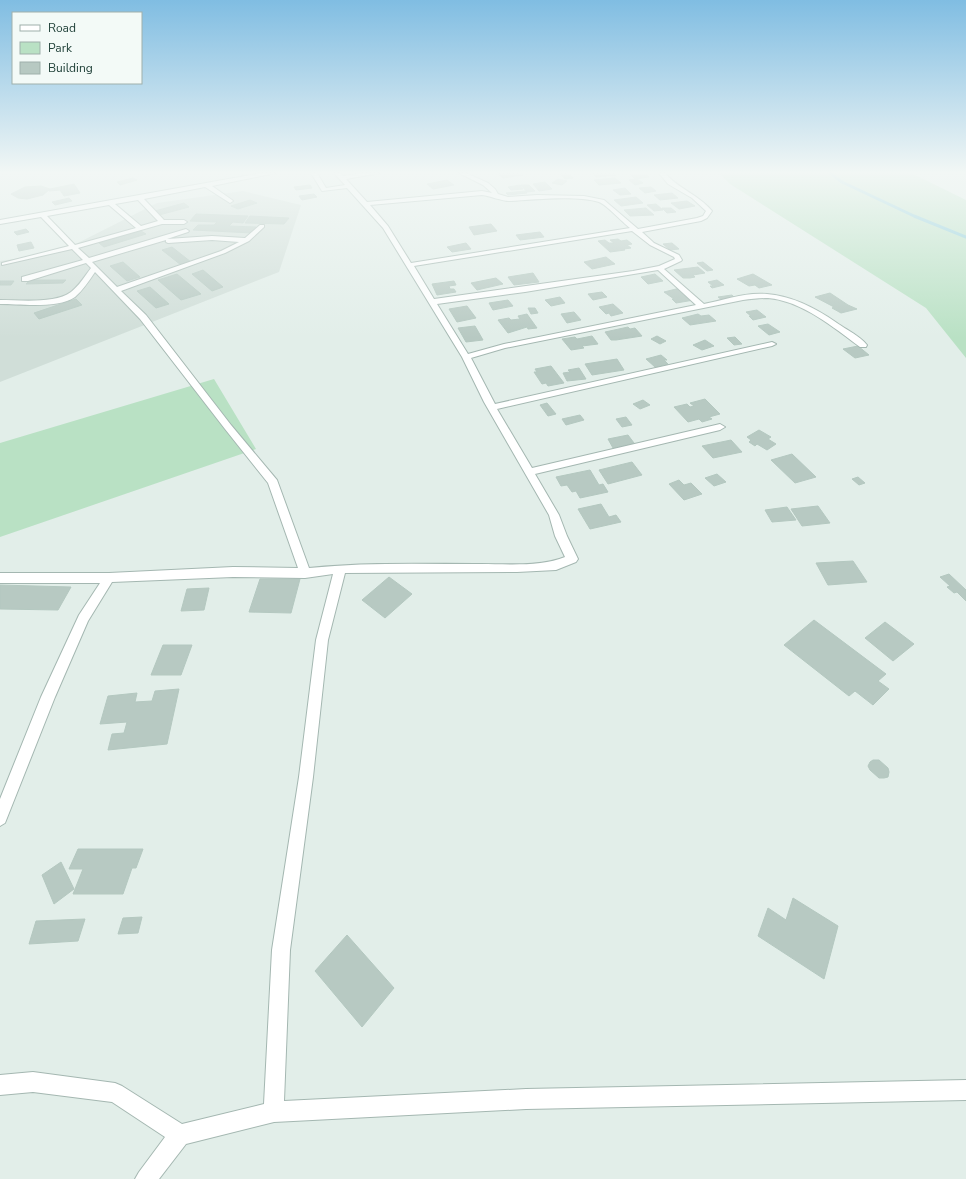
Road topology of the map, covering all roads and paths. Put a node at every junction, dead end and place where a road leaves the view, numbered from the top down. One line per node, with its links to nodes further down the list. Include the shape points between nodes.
1 (55, 228): 10 (street)
2 (140, 228): 10 (street)
3 (260, 228): 8 (street)
4 (387, 228): 13 (street)
5 (648, 228): 6 (street)
6 (635, 230): 13 (street); 15 (street, via 652,244 677,256 679,260 676,263)
7 (186, 231): 9 (street)
8 (247, 240): 9 (street, via 212,238); 17 (street, via 223,252)
9 (155, 241): 11 (street)
10 (74, 247): 11 (street); 12 (street)
11 (87, 261): 14 (street); 16 (street)
12 (4, 264)
13 (409, 265): 19 (street)
14 (94, 268): 17 (street); 18 (street, via 69,297 43,302)
15 (659, 268): 19 (street, via 486,296); 20 (street)
16 (25, 279)
17 (116, 290): 28 (street, via 143,317 273,482)
18 (0, 302)
19 (432, 302): 23 (street)
20 (702, 306): 22 (street, via 768,296 789,301 825,318); 23 (street, via 504,346)
21 (772, 344): 24 (street)
22 (863, 345)
23 (466, 357): 24 (street)
24 (492, 408): 26 (street)
25 (720, 427): 26 (street)
26 (529, 472): 27 (street, via 554,515 572,559 556,566 517,568)
27 (340, 569): 28 (street); 34 (street, via 322,640 306,777 281,950)
28 (305, 572): 30 (street, via 233,572)
29 (0, 578): 30 (street)
30 (109, 578): 31 (street, via 83,619 48,697)
31 (0, 818)
32 (0, 1085): 35 (street, via 33,1082 115,1093)
33 (966, 1090): 34 (street, via 526,1099)
34 (274, 1112): 35 (street)
35 (180, 1135): 36 (street)
36 (146, 1179)

